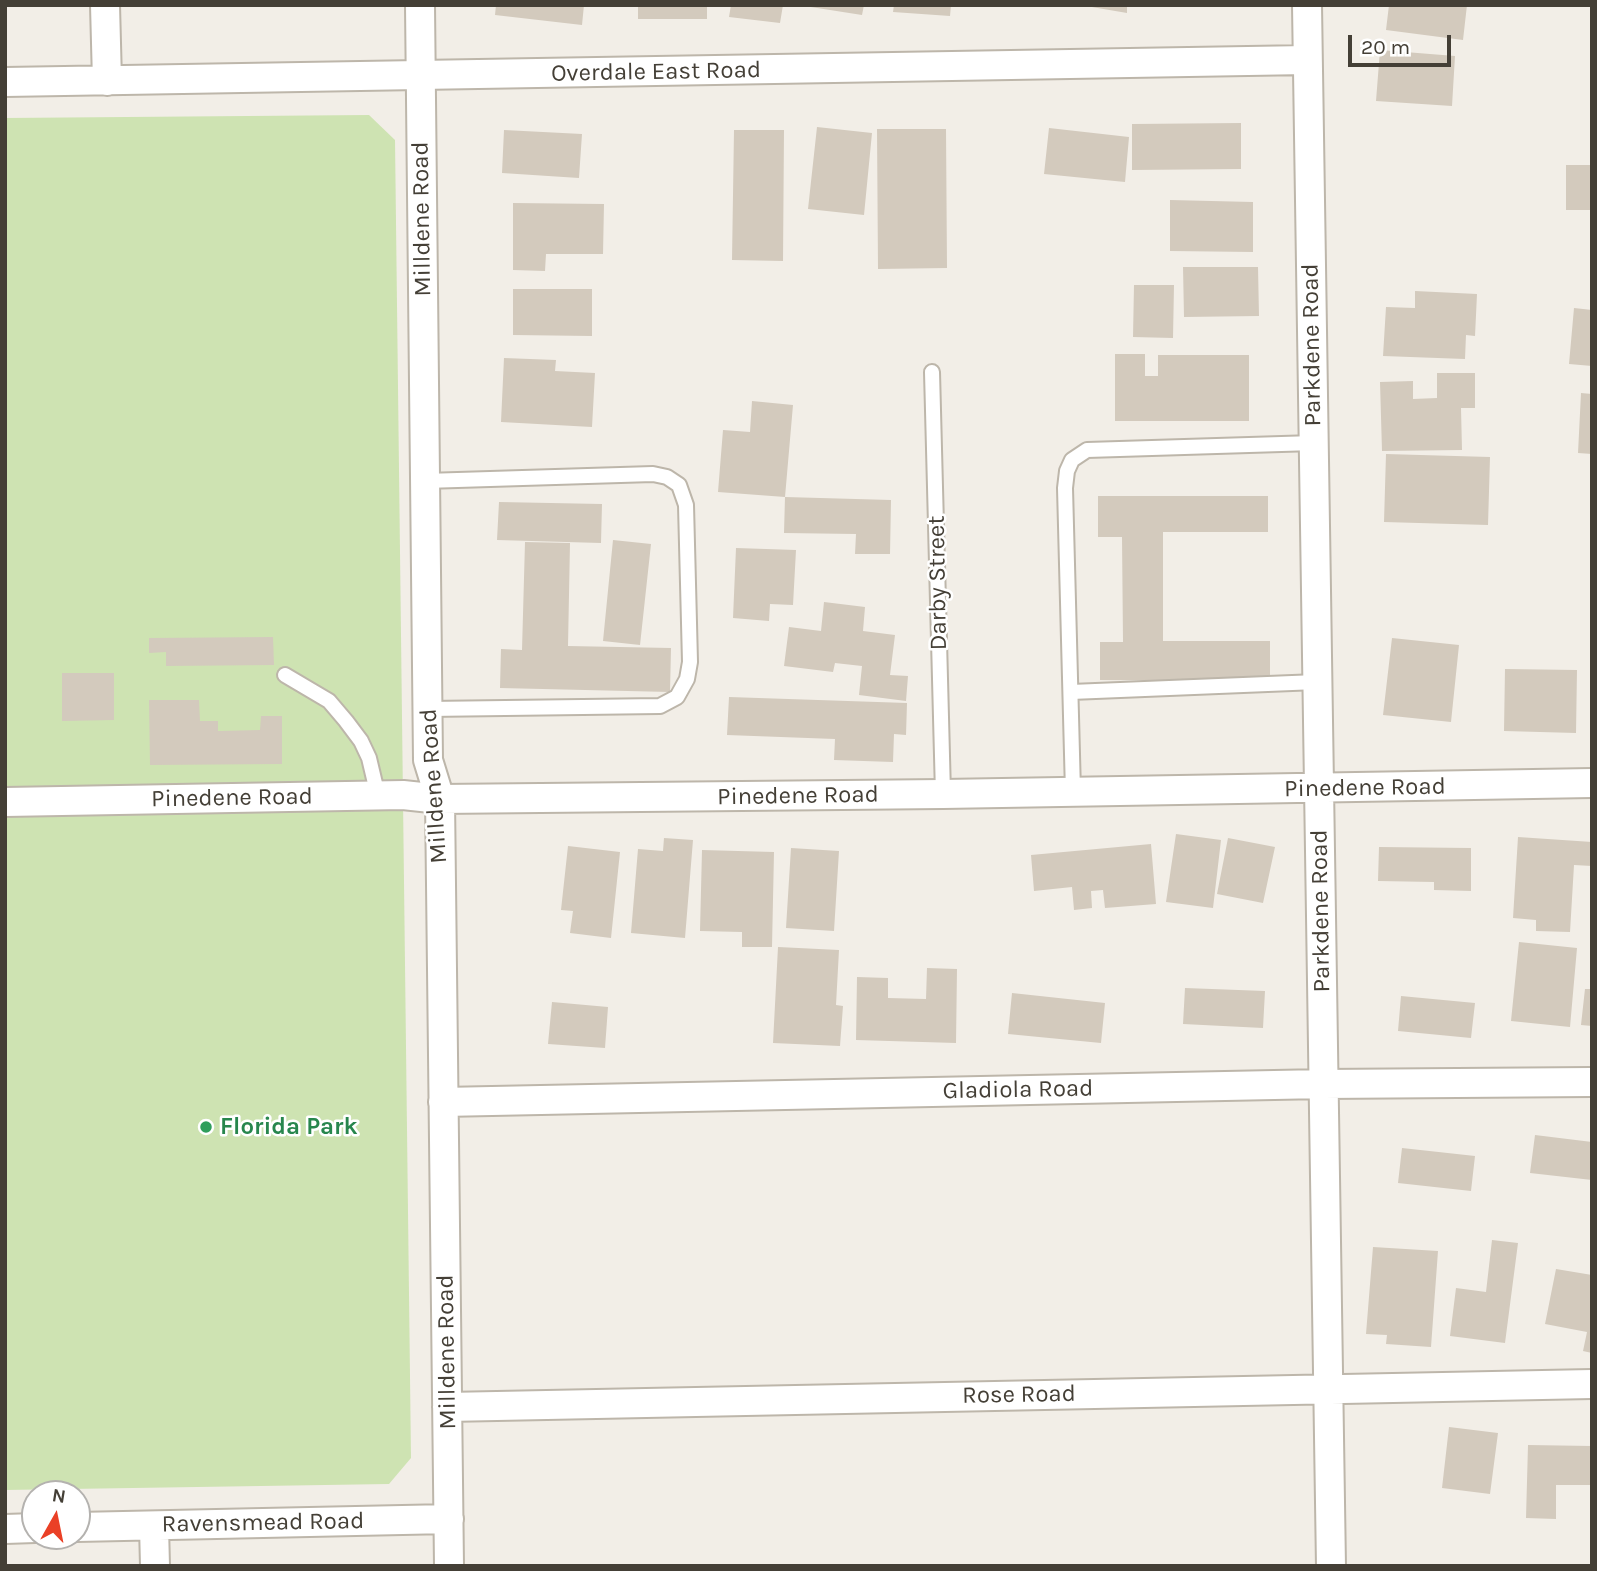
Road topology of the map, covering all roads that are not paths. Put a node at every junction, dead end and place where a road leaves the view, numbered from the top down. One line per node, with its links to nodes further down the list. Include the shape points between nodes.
1 (105, 5): 6 (street)
2 (420, 5): 5 (street, Milldene Road)
3 (1307, 5): 4 (street, Parkdene Road)
4 (1307, 60): 5 (street, Overdale East Road); 9 (street, Parkdene Road)
5 (421, 76): 6 (street, Overdale East Road); 10 (street, Milldene Road)
6 (107, 81): 7 (street, Overdale East Road)
7 (5, 82)
8 (932, 372): 18 (lane, Darby Street)
9 (1314, 443): 12 (street, Parkdene Road); 13 (lane, via 1087,450 1072,460 1065,488)
10 (425, 481): 14 (street, Milldene Road); 14 (lane, via 653,474 679,485 685,505 690,662 677,697 660,706)
11 (285, 675): 19 (lane, via 329,701 346,721 369,758)
12 (1317, 682): 13 (lane); 16 (street, Parkdene Road)
13 (1070, 692): 17 (lane)
14 (428, 709): 20 (street, Milldene Road, via 428,760)
15 (1592, 783): 16 (street, Pinedene Road)
16 (1319, 789): 17 (street, Pinedene Road); 23 (street, Parkdene Road)
17 (1073, 792): 18 (street, Pinedene Road)
18 (943, 794): 20 (street, Pinedene Road)
19 (377, 796): 20 (street, Pinedene Road); 21 (street, Pinedene Road)
20 (440, 799): 24 (street, Milldene Road)
21 (5, 802)
22 (1592, 1082): 23 (street, Gladiola Road)
23 (1323, 1084): 24 (street, Gladiola Road); 26 (street, Parkdene Road)
24 (443, 1101): 27 (street, Milldene Road)
25 (1592, 1384): 26 (street, Rose Road)
26 (1328, 1388): 27 (street, Rose Road); 33 (street, Parkdene Road)
27 (447, 1408): 28 (street, Milldene Road)
28 (449, 1519): 29 (street, Ravensmead Road); 32 (street, Milldene Road)
29 (154, 1526): 30 (street, Ravensmead Road); 31 (street)
30 (91, 1527)
31 (155, 1566)
32 (449, 1566)
33 (1331, 1566)

